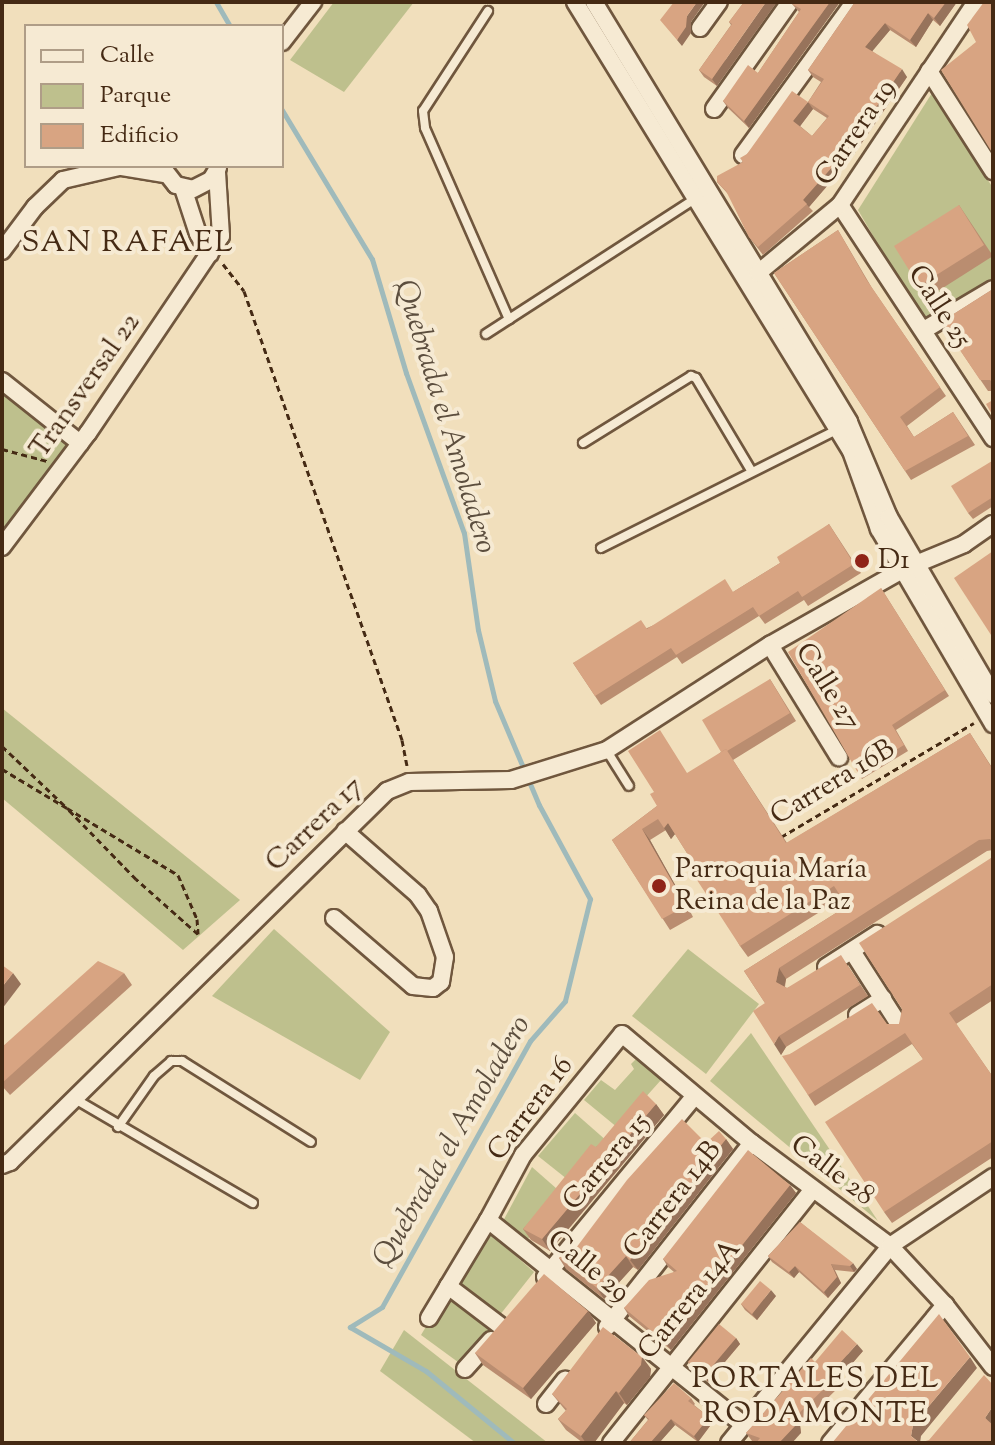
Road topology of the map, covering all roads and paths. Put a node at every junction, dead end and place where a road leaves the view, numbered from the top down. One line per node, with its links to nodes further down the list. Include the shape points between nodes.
1 (313, 2): 10 (street)
2 (575, 2): 20 (street)
3 (594, 2): 24 (street)
4 (719, 2): 9 (street)
5 (790, 2): 12 (street)
6 (854, 2): 13 (street)
7 (976, 2): 11 (street, Carrera 19)
8 (488, 11): 26 (lane, via 423,111 425,128)
9 (700, 28)
10 (284, 39)
11 (929, 71): 18 (street); 21 (street, Carrera 19)
12 (714, 109)
13 (743, 155)
14 (114, 168): 22 (street, via 63,180)
15 (142, 168): 17 (street)
16 (218, 169): 19 (street, via 203,186); 23 (street, Transversal 22, via 223,231)
17 (163, 170): 19 (street)
18 (993, 171)
19 (183, 188): 23 (street)
20 (695, 199): 26 (lane); 32 (street)
21 (840, 205): 24 (street, Carrera 19); 27 (street, Calle 25)
22 (2, 251)
23 (210, 254): 34 (street, Transversal 22); 50 (path, via 244,291 402,740)
24 (758, 273): 42 (street, via 849,422)
25 (993, 289): 27 (street)
26 (509, 319): 28 (lane)
27 (924, 330): 31 (street, Calle 25)
28 (486, 334)
29 (2, 381): 34 (street)
30 (993, 401): 31 (street)
31 (976, 412): 33 (street, Calle 25)
32 (837, 430): 38 (lane); 42 (street, via 851,451 879,529)
33 (993, 438)
34 (80, 443): 37 (street, Transversal 22)
35 (583, 443): 38 (lane, via 691,376)
36 (2, 449): 37 (path)
37 (62, 465): 40 (street, Transversal 22)
38 (752, 472): 41 (lane)
39 (993, 524): 42 (street, Carrera 17, via 964,544)
40 (2, 547)
41 (601, 548)
42 (909, 568): 43 (street, Carrera 17); 44 (street); 45 (street)
43 (770, 645): 47 (street, Carrera 17); 48 (street, Calle 27)
44 (993, 695)
45 (990, 720): 54 (path, Carrera 16B)
46 (2, 746): 52 (path)
47 (607, 750): 50 (street, Carrera 17, via 511,780); 51 (lane)
48 (839, 757)
49 (2, 769): 52 (path)
50 (409, 782): 53 (street, Carrera 17, via 387,791)
51 (629, 786)
52 (67, 808): 52 (path, via 145,888 198,934 178,875)
53 (345, 831): 55 (street, via 429,911 445,957 441,982 433,988 413,986); 64 (street, Carrera 17)
54 (781, 837)
55 (334, 918)
56 (890, 926): 57 (street)
57 (852, 951): 58 (street); 59 (street)
58 (816, 973)
59 (883, 999): 60 (street); 61 (street)
60 (844, 1024)
61 (900, 1026)
62 (622, 1034): 63 (street, Calle 28); 72 (street, Carrera 16, via 523,1155)
63 (694, 1097): 67 (street, Calle 28); 74 (street, Carrera 15)
64 (74, 1099): 65 (lane); 68 (street, Carrera 17)
65 (118, 1127): 66 (lane, via 154,1076 171,1061 182,1061); 71 (lane)
66 (311, 1142)
67 (752, 1143): 70 (street, Calle 28); 79 (street, Carrera 14B)
68 (2, 1165)
69 (993, 1177): 73 (street)
70 (812, 1190): 73 (street, Calle 28); 81 (street, Carrera 14A)
71 (253, 1203)
72 (488, 1220): 74 (street, Calle 29); 75 (street)
73 (890, 1246): 77 (street, Calle 28); 86 (street)
74 (551, 1270): 76 (street, Carrera 15); 79 (street, Calle 29)
75 (448, 1286): 78 (street); 83 (street, via 507,1321)
76 (532, 1293)
77 (945, 1305): 84 (street, Calle 28); 89 (street)
78 (429, 1318)
79 (612, 1320): 80 (street, Carrera 14B); 81 (street, Calle 29)
80 (593, 1344)
81 (670, 1366): 86 (street, Calle 29); 87 (street, Carrera 14A)
82 (574, 1368): 85 (street)
83 (465, 1369)
84 (990, 1370)
85 (546, 1404)
86 (745, 1426): 88 (street)
87 (611, 1443)
88 (729, 1443)
89 (830, 1443)

